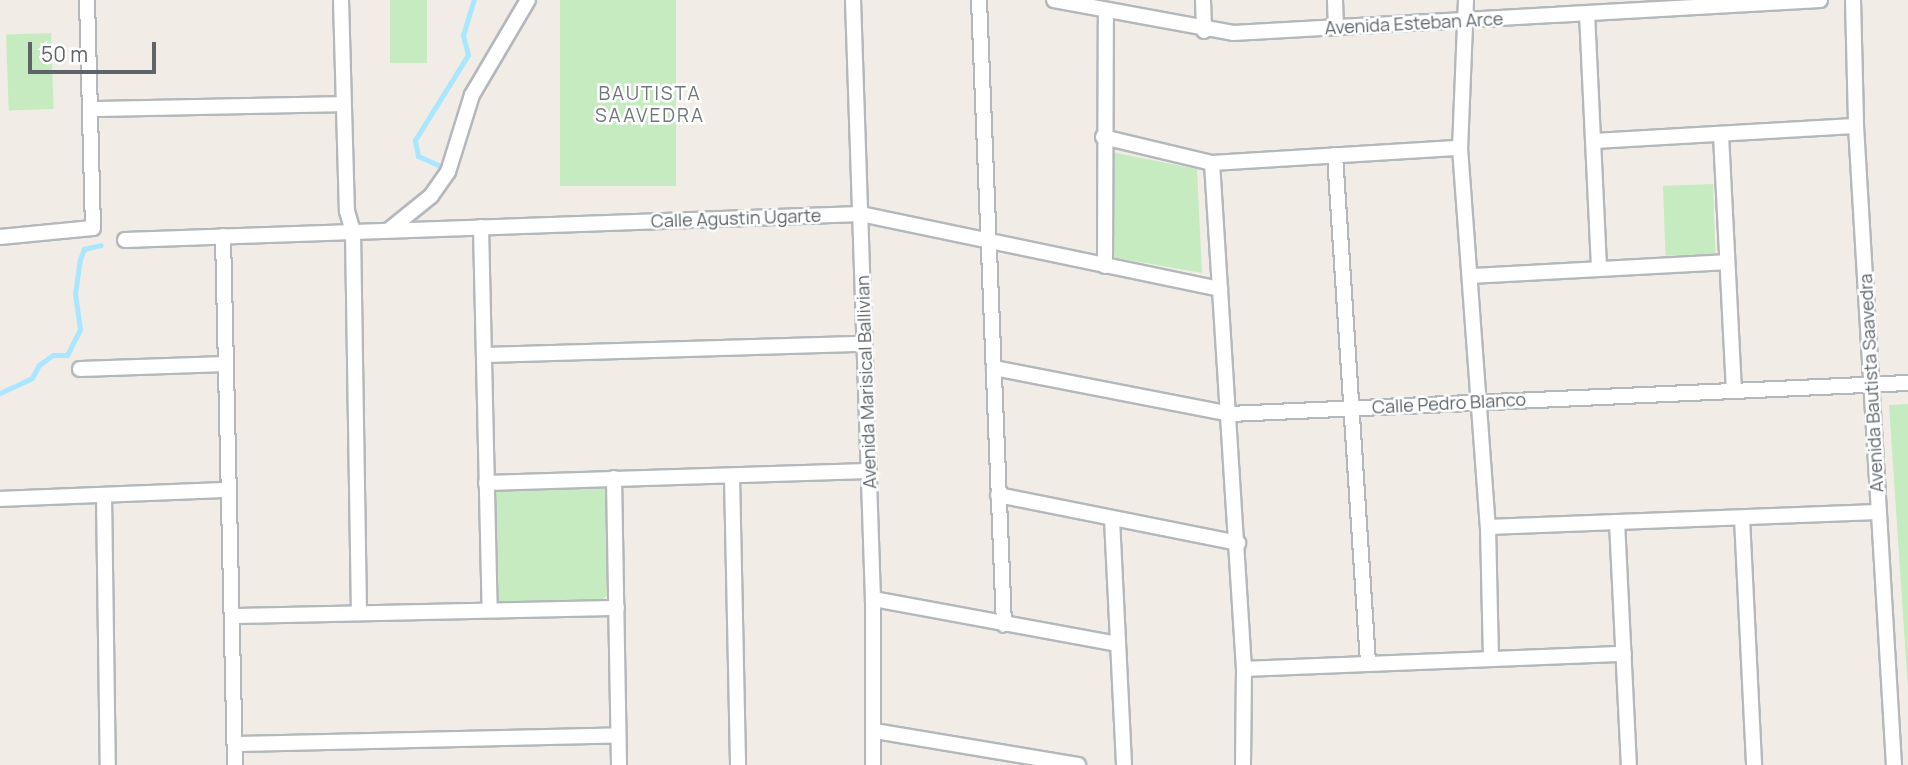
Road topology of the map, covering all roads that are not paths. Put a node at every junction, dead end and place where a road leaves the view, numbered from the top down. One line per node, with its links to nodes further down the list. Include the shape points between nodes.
1 (87, 0): 18 (street)
2 (341, 0): 17 (street)
3 (528, 0): 28 (street, via 472,95 448,172 431,196)
4 (853, 0): 26 (street, Avenida Marisical Ballivian)
5 (979, 0): 33 (street)
6 (1054, 0): 12 (street, Avenida Esteban Arce)
7 (1203, 0): 16 (street)
8 (1335, 0): 15 (street)
9 (1466, 0): 14 (street)
10 (1820, 0): 13 (street, Avenida Esteban Arce)
11 (1853, 0): 19 (street, Avenida Bautista Saavedra)
12 (1106, 11): 16 (street, Avenida Esteban Arce); 21 (street)
13 (1587, 13): 14 (street, Avenida Esteban Arce); 22 (street)
14 (1467, 20): 15 (street, Avenida Esteban Arce); 23 (street)
15 (1336, 28): 16 (street, Avenida Esteban Arce)
16 (1204, 31)
17 (342, 104): 18 (street); 29 (street, via 347,211)
18 (92, 109): 31 (street, via 93,228)
19 (1856, 126): 20 (street); 45 (street, Avenida Bautista Saavedra)
20 (1721, 135): 22 (street); 34 (street)
21 (1103, 137): 25 (street); 35 (street)
22 (1593, 141): 36 (street)
23 (1460, 148): 24 (street); 37 (street)
24 (1335, 155): 25 (street); 48 (street)
25 (1212, 163): 38 (street)
26 (861, 214): 27 (street, Calle Agustin Ugarte); 33 (street, Calle Agustin Ugarte); 39 (street, Avenida Marisical Ballivian)
27 (481, 227): 28 (street, Calle Agustin Ugarte); 40 (street)
28 (389, 230): 29 (street, Calle Agustin Ugarte)
29 (353, 232): 30 (street, Calle Agustin Ugarte); 67 (street)
30 (223, 236): 32 (street, Calle Agustin Ugarte); 41 (street)
31 (0, 237)
32 (125, 240)
33 (987, 240): 35 (street, Calle Agustin Ugarte); 42 (street)
34 (1727, 262): 36 (street); 46 (street)
35 (1105, 266): 38 (street, Calle Agustin Ugarte)
36 (1599, 268): 37 (street)
37 (1472, 276): 47 (street)
38 (1220, 289): 49 (street)
39 (865, 344): 40 (street); 50 (street, Avenida Marisical Ballivian)
40 (484, 355): 53 (street)
41 (226, 364): 43 (street); 54 (street)
42 (994, 368): 49 (street, Calle Pedro Blanco); 56 (street)
43 (80, 369)
44 (1908, 383): 45 (street, Calle Pedro Blanco)
45 (1871, 384): 46 (street, Calle Pedro Blanco); 58 (street, Avenida Bautista Saavedra)
46 (1734, 390): 47 (street, Calle Pedro Blanco)
47 (1479, 401): 48 (street, Calle Pedro Blanco); 62 (street)
48 (1350, 409): 49 (street, Calle Pedro Blanco); 73 (street)
49 (1230, 414): 63 (street)
50 (869, 471): 51 (street); 64 (street, Avenida Marisical Ballivian)
51 (732, 477): 52 (street); 81 (street)
52 (614, 478): 53 (street); 65 (street)
53 (486, 483): 66 (street)
54 (229, 490): 55 (street); 68 (street)
55 (104, 495): 57 (street); 78 (street)
56 (998, 495): 60 (street); 69 (street)
57 (0, 499)
58 (1877, 512): 59 (street); 88 (street, Avenida Bautista Saavedra)
59 (1742, 518): 61 (street); 87 (street)
60 (1112, 519): 63 (street); 70 (street)
61 (1618, 522): 62 (street); 71 (street)
62 (1488, 527): 72 (street)
63 (1238, 543): 74 (street)
64 (873, 599): 69 (street); 75 (street, Avenida Marisical Ballivian)
65 (617, 608): 66 (street); 76 (street)
66 (490, 610): 67 (street)
67 (359, 612): 68 (street)
68 (232, 616): 77 (street)
69 (1004, 624): 70 (street)
70 (1116, 644): 84 (street)
71 (1624, 654): 72 (street); 86 (street)
72 (1490, 657): 73 (street)
73 (1368, 662): 74 (street)
74 (1244, 669): 85 (street)
75 (875, 731): 82 (street, Avenida Marisical Ballivian); 83 (street)
76 (618, 735): 77 (street); 80 (street)
77 (235, 744): 79 (street)
78 (108, 765)
79 (235, 765)
80 (619, 765)
81 (738, 765)
82 (873, 765)
83 (1079, 765)
84 (1124, 765)
85 (1243, 765)
86 (1629, 765)
87 (1754, 765)
88 (1894, 765)

